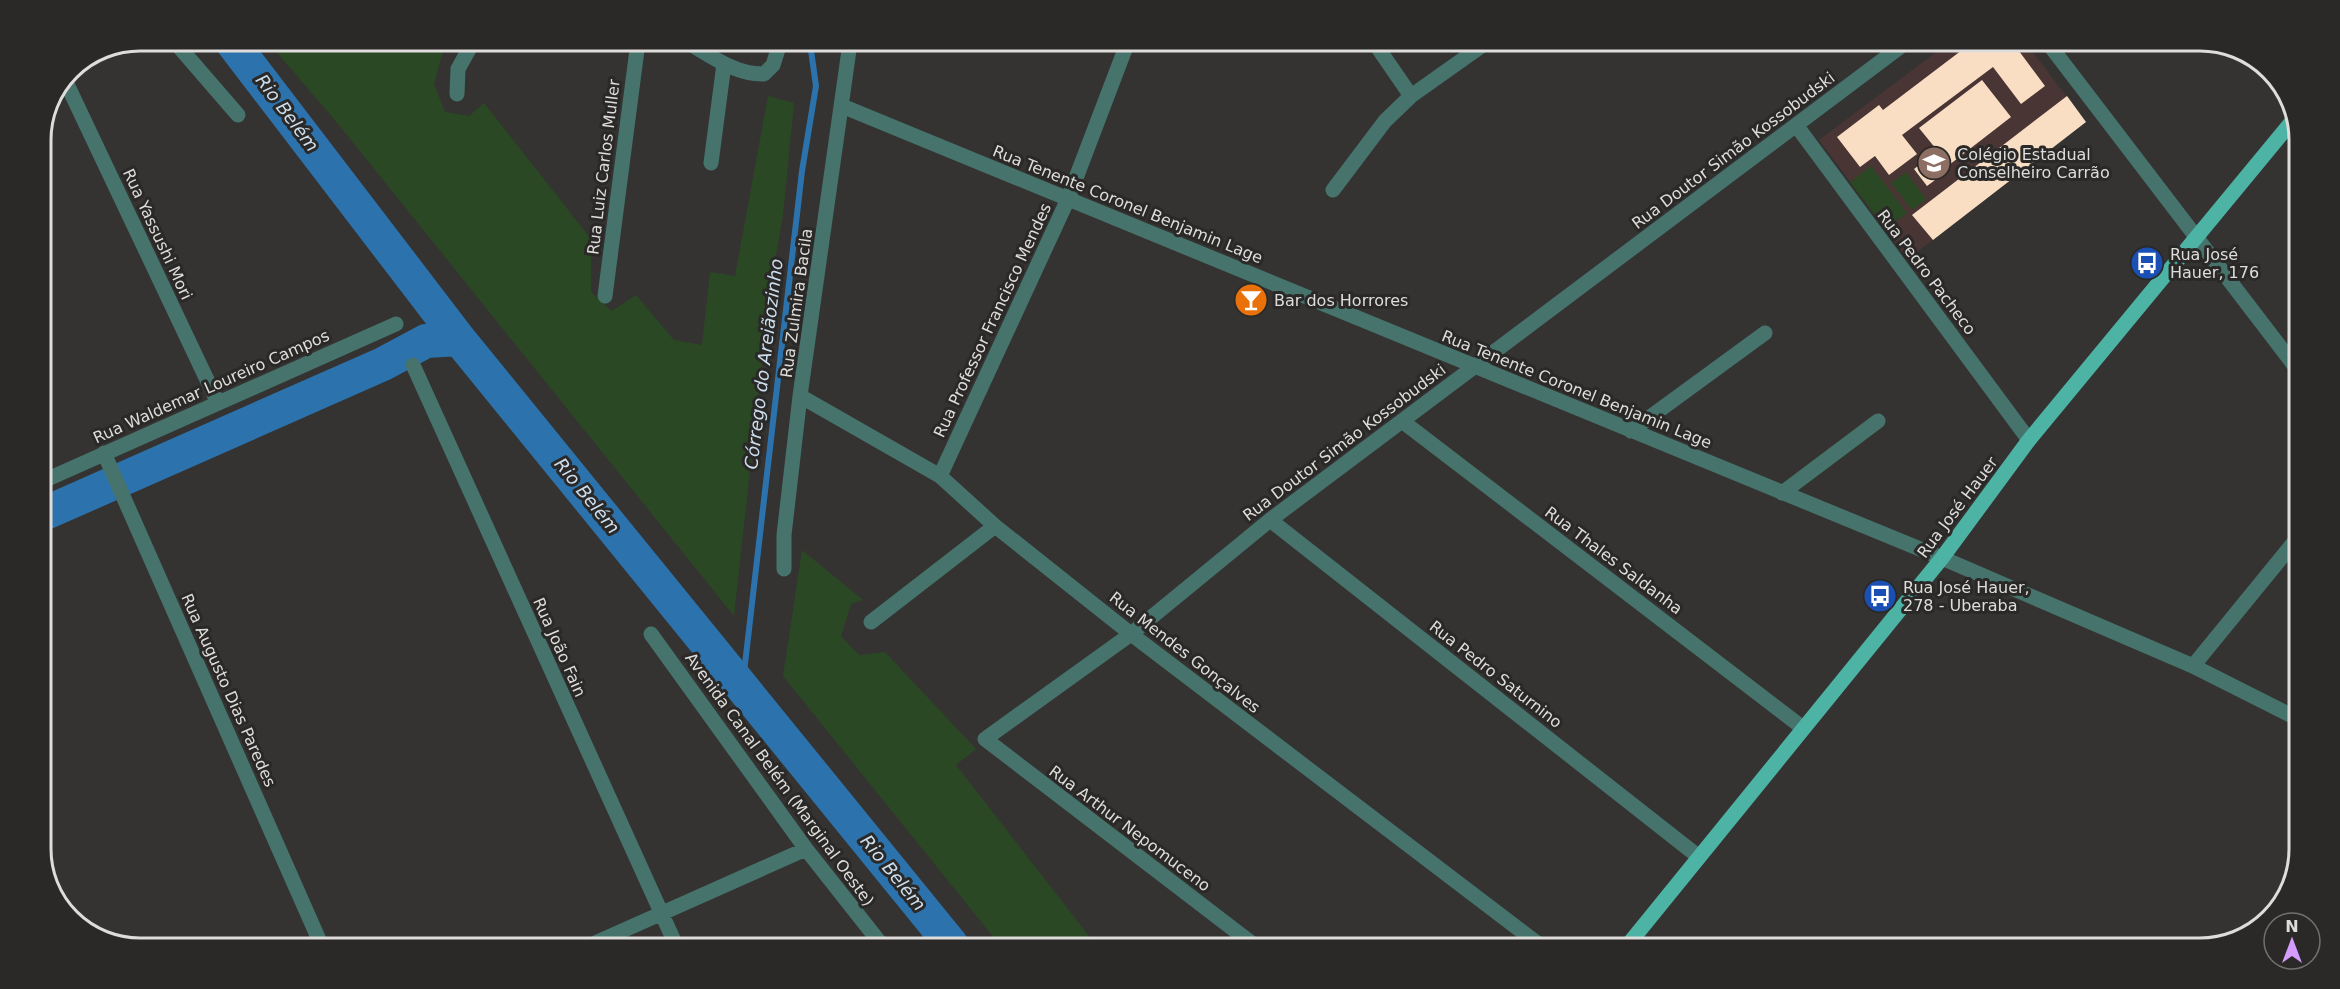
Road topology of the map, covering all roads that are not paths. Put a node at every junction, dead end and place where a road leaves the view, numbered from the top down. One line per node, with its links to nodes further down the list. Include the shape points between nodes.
1 (183, 51): 17 (street)
2 (468, 51): 14 (street, via 458,69)
3 (637, 51): 24 (street, Rua Luiz Carlos Muller)
4 (702, 51): 12 (street)
5 (777, 51): 12 (street, via 773,65 764,74 750,74)
6 (849, 51): 16 (street, Rua Zulmira Bacila)
7 (1123, 51): 22 (street, Rua Professor Francisco Mendes)
8 (1380, 51): 15 (street)
9 (1475, 51): 15 (street)
10 (1895, 51): 18 (street, Rua Doutor Simão Kossobudski)
11 (2054, 51): 23 (street)
12 (724, 64): 20 (street)
13 (68, 87): 31 (street, Rua Yassushi Mori)
14 (456, 94)
15 (1411, 96): 21 (street, via 1385,121)
16 (842, 106): 22 (street, Rua Tenente Coronel Benjamin Lage); 30 (street, Rua Zulmira Bacila)
17 (238, 114)
18 (1796, 125): 29 (street, Rua Doutor Simão Kossobudski); 35 (street, Rua Pedro Pacheco)
19 (2288, 127): 23 (main road, Rua José Hauer)
20 (711, 163)
21 (1333, 190)
22 (1068, 199): 29 (street, Rua Tenente Coronel Benjamin Lage); 37 (street, Rua Professor Francisco Mendes)
23 (2197, 239): 27 (street); 35 (main road, Rua José Hauer)
24 (605, 296)
25 (396, 324): 31 (street, Rua Waldemar Loureiro Campos)
26 (1765, 333): 34 (street)
27 (2289, 359)
28 (413, 365): 54 (street, Rua João Fain)
29 (1474, 366): 32 (street, Rua Doutor Simão Kossobudski); 34 (street, Rua Tenente Coronel Benjamin Lage)
30 (800, 396): 37 (street, Rua Mendes Gonçalves); 44 (street, Rua Zulmira Bacila, via 784,535)
31 (218, 403): 36 (street, Rua Waldemar Loureiro Campos)
32 (1402, 421): 40 (street, Rua Doutor Simão Kossobudski); 50 (street, Rua Thales Saldanha)
33 (1878, 421): 39 (street)
34 (1631, 431): 39 (street, Rua Tenente Coronel Benjamin Lage)
35 (2029, 440): 43 (main road, Rua José Hauer)
36 (104, 453): 38 (street, Rua Waldemar Loureiro Campos); 55 (street, Rua Augusto Dias Paredes)
37 (940, 476): 41 (street, Rua Mendes Gonçalves)
38 (51, 477)
39 (1782, 493): 43 (street, Rua Tenente Coronel Benjamin Lage)
40 (1270, 520): 47 (street, Rua Doutor Simão Kossobudski); 53 (street, Rua Pedro Saturnino)
41 (995, 526): 45 (street); 47 (street, Rua Mendes Gonçalves)
42 (2289, 548): 48 (street)
43 (1942, 558): 48 (street, Rua Tenente Coronel Benjamin Lage); 50 (main road, Rua José Hauer)
44 (784, 569)
45 (871, 622)
46 (651, 634): 52 (street, Avenida Canal Belém (Marginal Oeste))
47 (1131, 634): 51 (street, Rua Doutor Simão Kossobudski); 60 (street, Rua Mendes Gonçalves)
48 (2193, 666): 49 (street, Rua Tenente Coronel Benjamin Lage)
49 (2289, 714)
50 (1803, 728): 53 (main road, Rua José Hauer)
51 (985, 739): 59 (street, Rua Arthur Nepomuceno)
52 (806, 849): 54 (street); 58 (street, Avenida Canal Belém (Marginal Oeste))
53 (1699, 857): 61 (main road, Rua José Hauer)
54 (662, 913): 56 (street); 57 (street, Rua João Fain)
55 (318, 938)
56 (606, 938)
57 (673, 938)
58 (876, 938)
59 (1245, 938)
60 (1530, 938)
61 (1633, 938)

